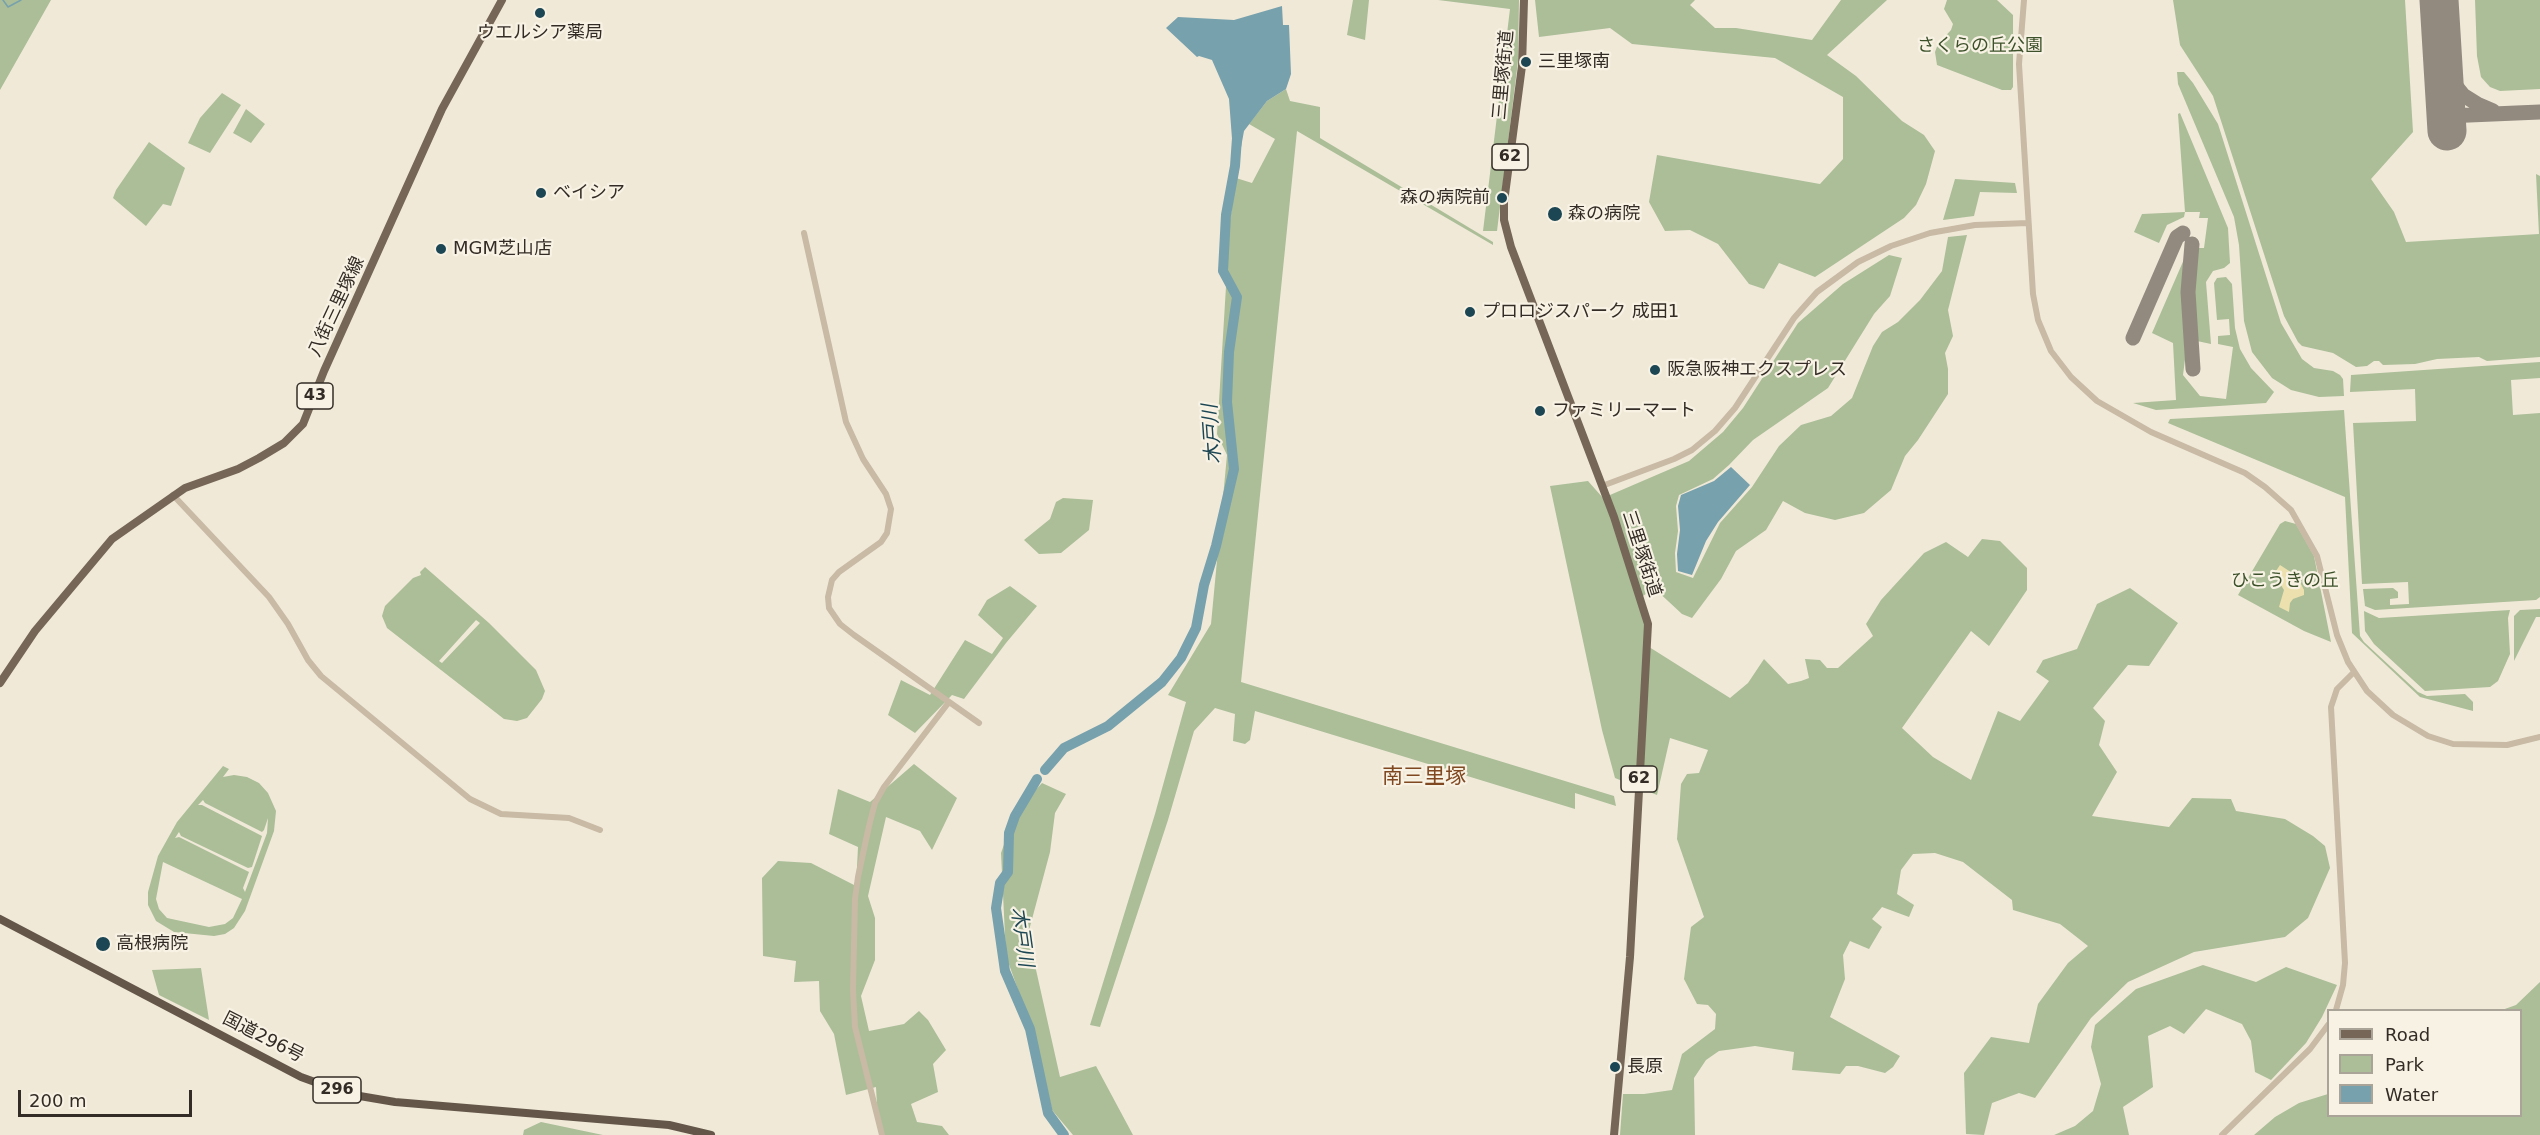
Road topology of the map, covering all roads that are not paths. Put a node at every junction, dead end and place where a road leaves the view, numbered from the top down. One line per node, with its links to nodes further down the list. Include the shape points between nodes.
1 (502, 0): 7 (main road, 八街三里塚線 / 43, via 442,109 303,424 259,458)
2 (1524, 0): 6 (main road, 三里塚街道 / 62, via 1522,66 1504,220)
3 (2024, 0): 4 (street, via 2019,64)
4 (2028, 224): 6 (street, via 1975,225 1930,233 1858,262 1817,292 1800,311 1716,431 1674,459); 8 (street, via 2034,305 2051,351 2080,387 2116,414 2245,473 2290,510 2318,556 2337,635)
5 (804, 233): 10 (street, via 846,422 891,509 887,533 881,542 832,580 829,608 854,635)
6 (1602, 486): 19 (main road, 三里塚街道 / 62, via 1645,614 1648,637 1630,957)
7 (173, 495): 9 (main road, 八街三里塚線 / 43, via 102,549 35,631); 13 (street, via 268,597 321,676 470,799 501,814 569,818)
8 (2354, 672): 12 (street, via 2382,706 2428,736 2453,744 2486,746); 15 (street, via 2337,689 2331,707 2345,963)
9 (0, 682)
10 (950, 702): 11 (street); 18 (street, via 875,803 859,869 853,967 855,1027)
11 (979, 723)
12 (2540, 737)
13 (600, 830)
14 (0, 919): 17 (highway, 国道296号 / 296, via 301,1077 340,1091 394,1102 669,1125)
15 (2337, 1009)
16 (2327, 1026): 20 (street, via 2310,1049)
17 (711, 1135)
18 (882, 1135)
19 (1614, 1135)
20 (2222, 1135)

